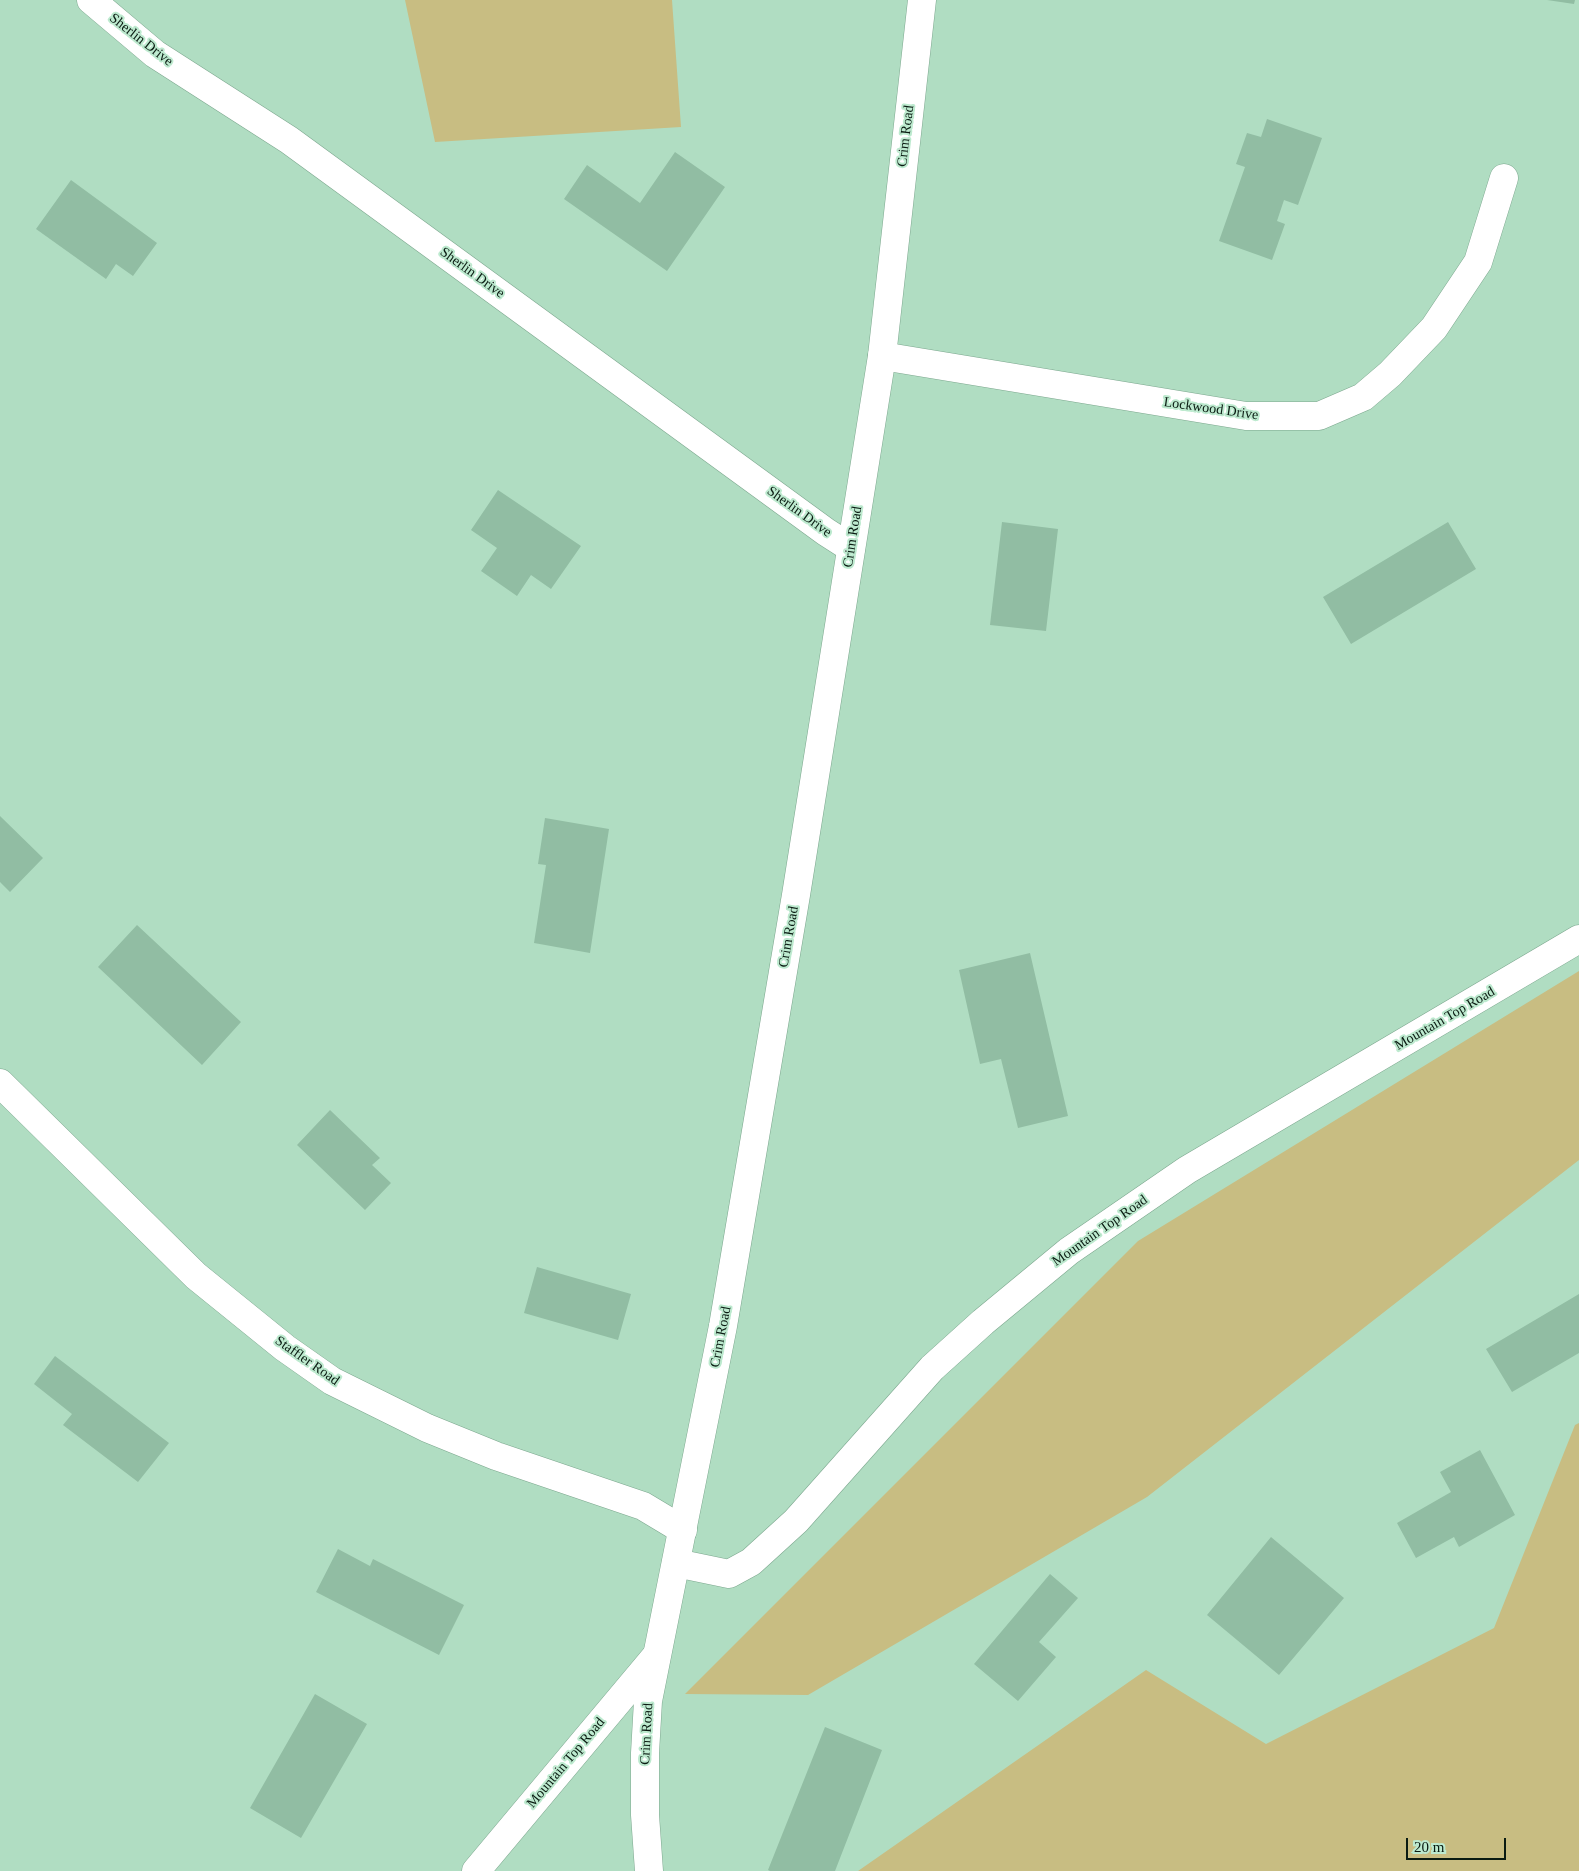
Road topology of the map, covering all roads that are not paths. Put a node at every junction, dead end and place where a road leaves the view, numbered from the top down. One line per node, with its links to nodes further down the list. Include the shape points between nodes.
1 (91, 0): 5 (street, Sherlin Drive, via 155,54 289,140)
2 (922, 0): 4 (street, Crim Road)
3 (1504, 178): 4 (street, Lockwood Drive, via 1478,262 1434,328 1364,397 1319,416 1246,416)
4 (882, 356): 5 (street, Crim Road)
5 (851, 548): 8 (street, Crim Road, via 724,1326)
6 (1579, 939): 9 (street, Mountain Top Road, via 1187,1170 1069,1251 932,1368 796,1521 751,1562 729,1574)
7 (0, 1084): 8 (street, Staffler Road, via 196,1276 285,1348 332,1381 427,1428 496,1456 643,1506)
8 (683, 1530): 9 (street, Crim Road)
9 (676, 1563): 10 (street, Crim Road)
10 (656, 1656): 11 (street, Mountain Top Road); 12 (street, Crim Road, via 648,1701 645,1753 644,1815)
11 (476, 1871)
12 (648, 1871)

